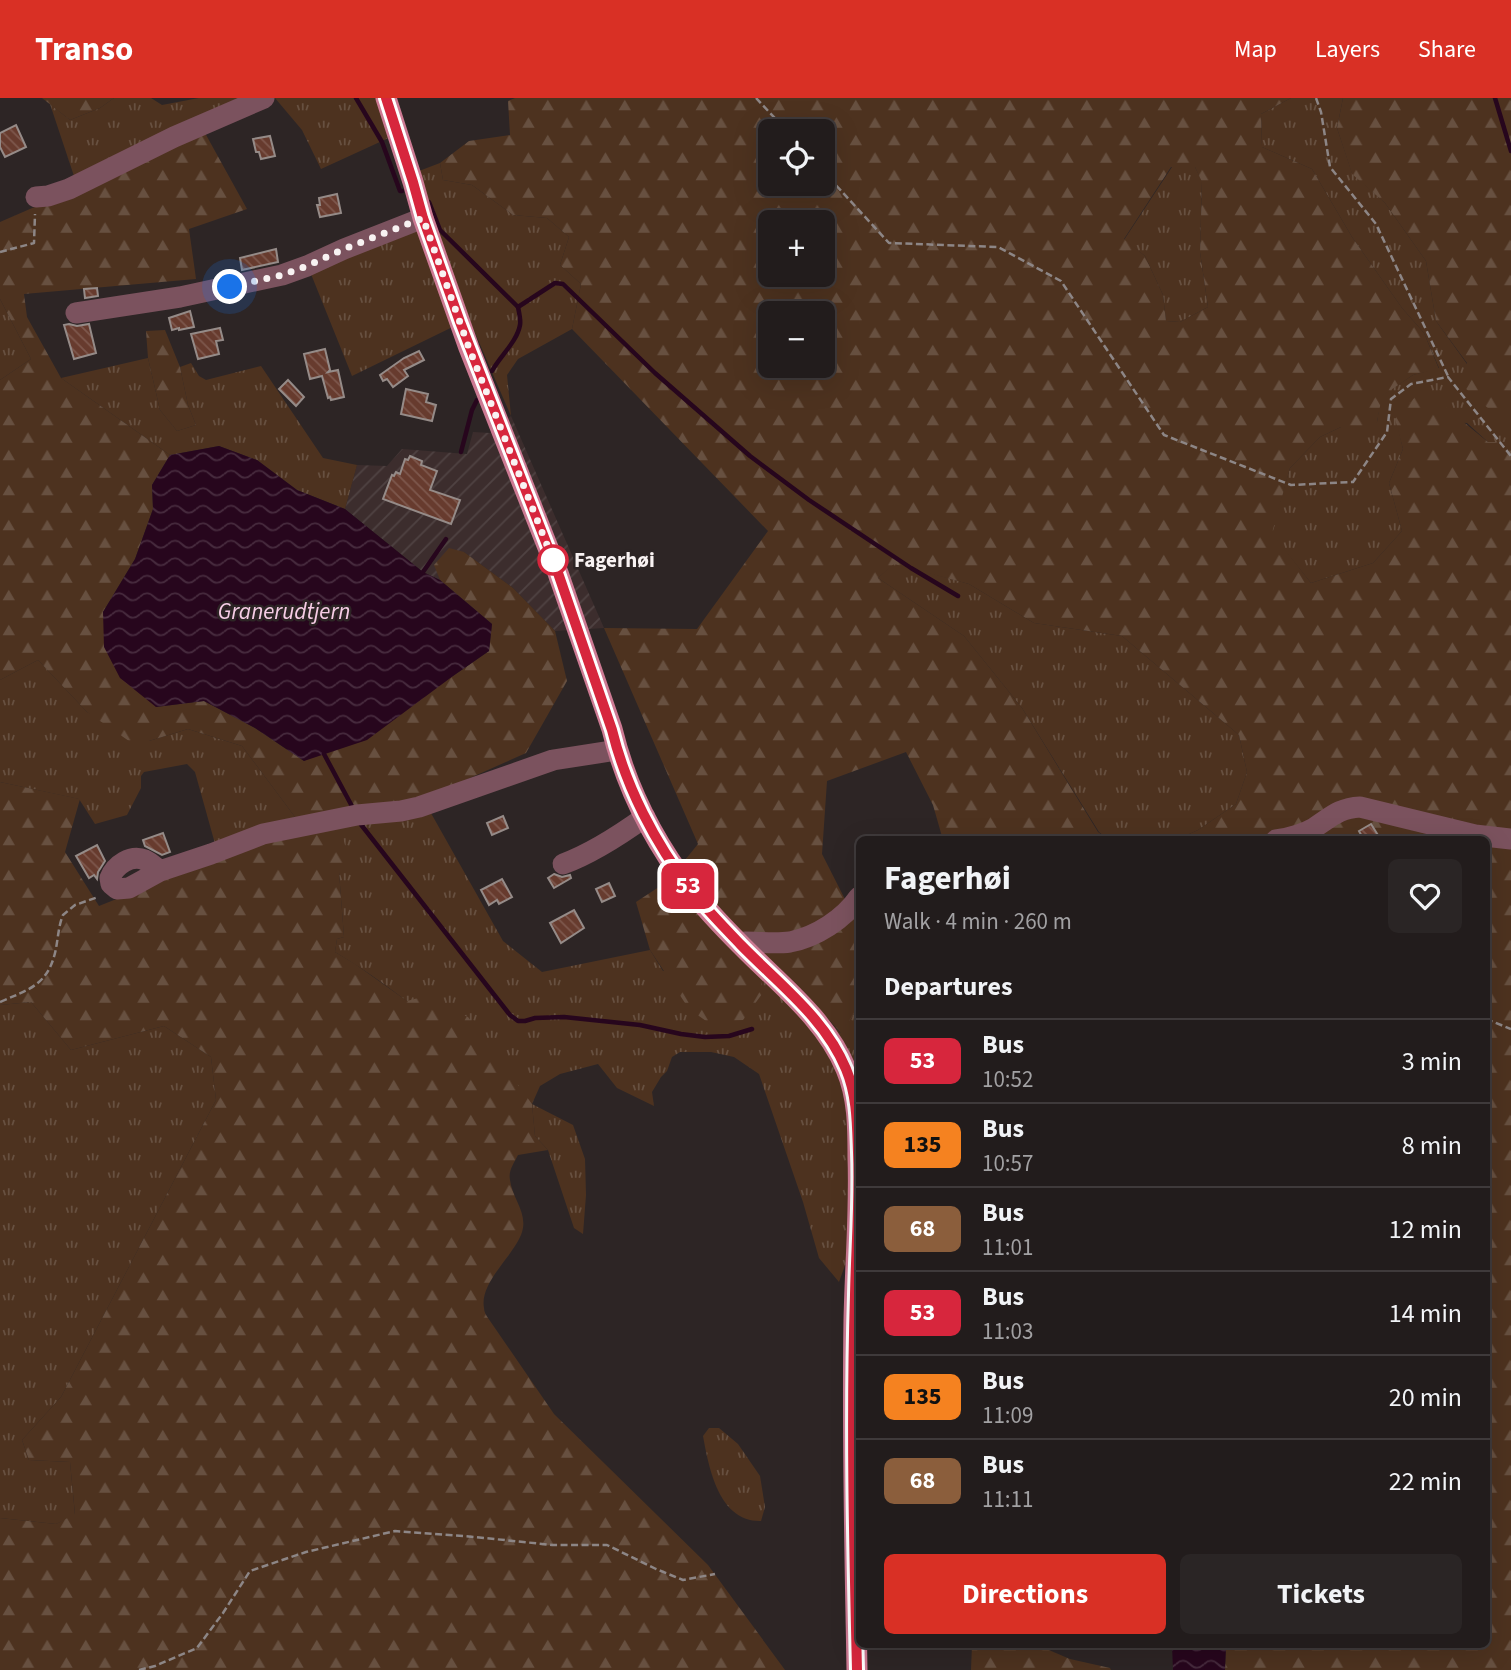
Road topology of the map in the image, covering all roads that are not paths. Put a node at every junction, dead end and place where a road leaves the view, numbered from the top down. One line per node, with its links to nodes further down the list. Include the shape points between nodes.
1 (264, 98): 3 (street, via 69,189)
2 (386, 98): 4 (main road)
3 (36, 197)
4 (423, 218): 5 (street, via 282,275); 6 (main road, via 558,573)
5 (76, 313)
6 (617, 750): 7 (main road); 13 (street, via 553,760 410,809 263,834 160,871 130,888)
7 (645, 817): 12 (street); 15 (main road, via 691,889)
8 (1291, 836): 9 (street, via 1349,807)
9 (1484, 836)
10 (1490, 837): 11 (street)
11 (1511, 839)
12 (564, 864)
13 (117, 889)
14 (856, 902): 15 (street, via 828,926 801,939)
15 (740, 944): 16 (main road, via 829,1038)
16 (856, 1087)
17 (856, 1304): 18 (main road)
18 (856, 1609)
19 (857, 1648): 20 (main road)
20 (857, 1670)

